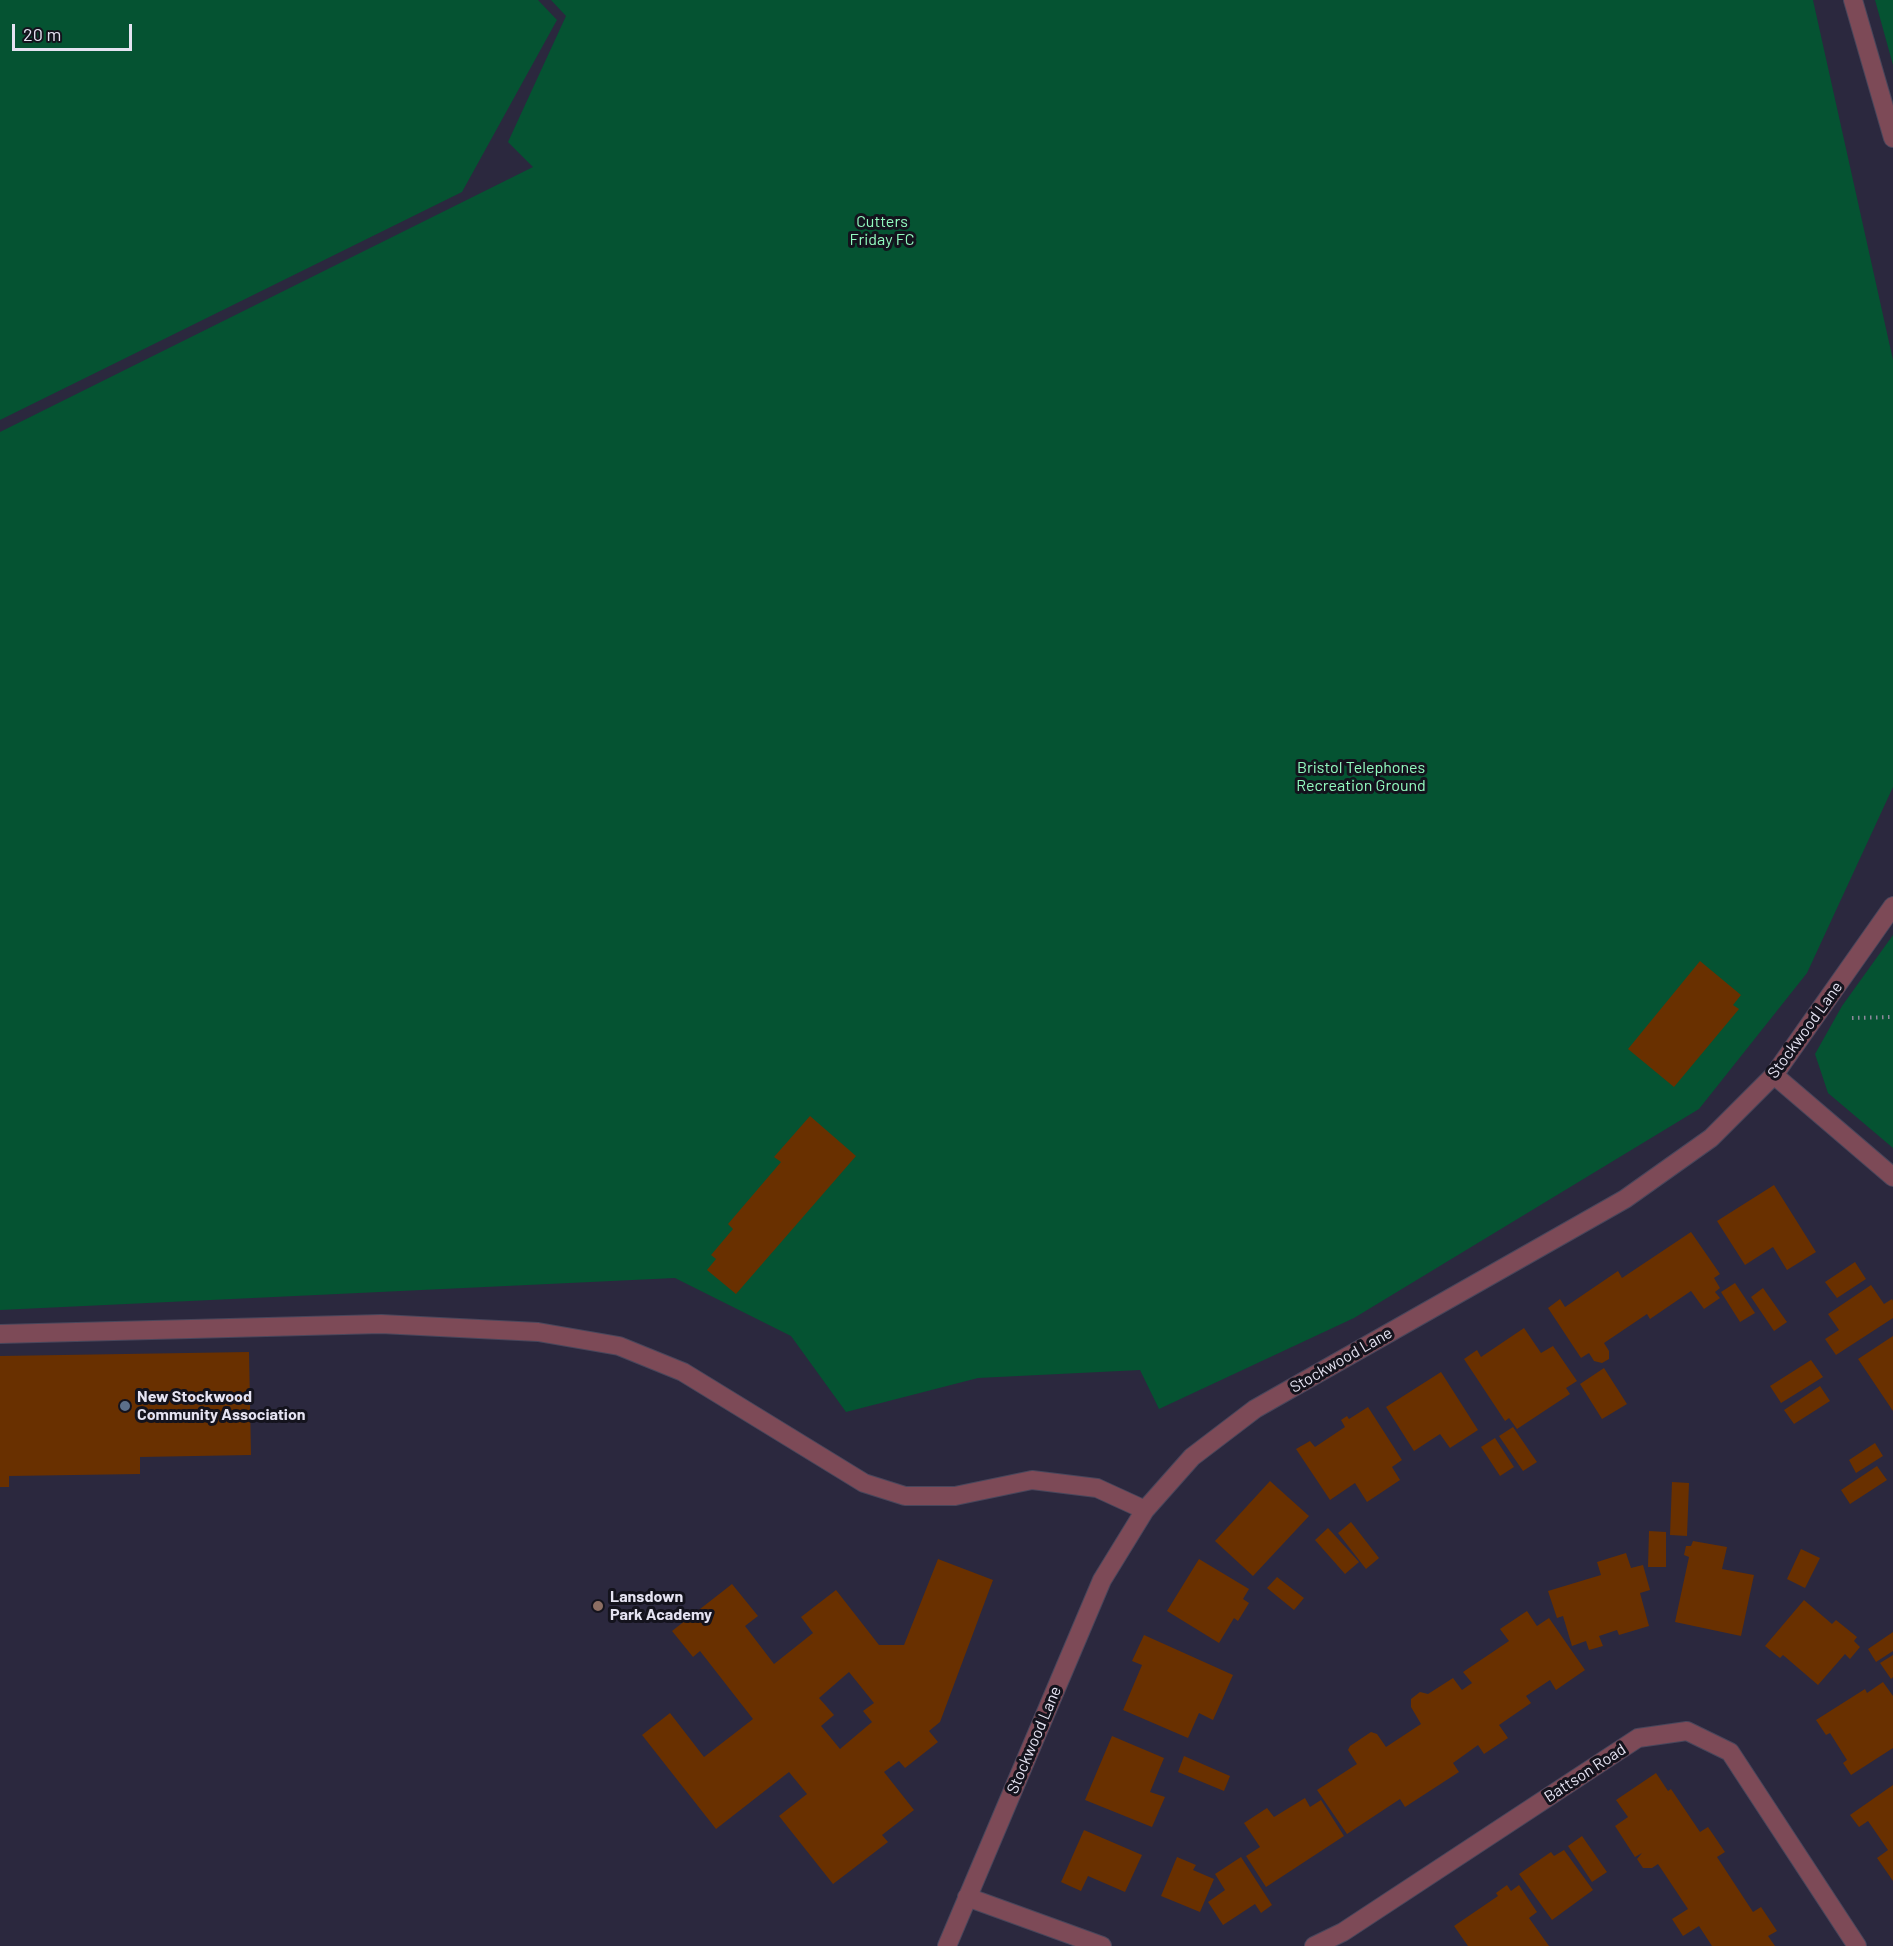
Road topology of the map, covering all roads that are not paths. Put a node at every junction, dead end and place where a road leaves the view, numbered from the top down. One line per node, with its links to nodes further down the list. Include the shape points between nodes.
1 (1853, 0): 2 (street)
2 (1893, 138)
3 (1893, 906): 4 (street, Stockwood Lane)
4 (1774, 1075): 5 (street); 7 (street, Stockwood Lane, via 1711,1138 1625,1199 1255,1409 1192,1457)
5 (1893, 1177)
6 (0, 1334): 7 (street, via 381,1324 538,1332 619,1346 683,1372 864,1483 905,1496 955,1496 1032,1480 1097,1488)
7 (1145, 1510): 8 (street, Stockwood Lane, via 1102,1580)
8 (967, 1897): 9 (street, Stockwood Lane); 10 (street)
9 (947, 1946)
10 (1102, 1946)
11 (1314, 1946): 12 (street, Battson Road, via 1343,1932 1638,1738 1687,1731 1730,1752)
12 (1857, 1946)

